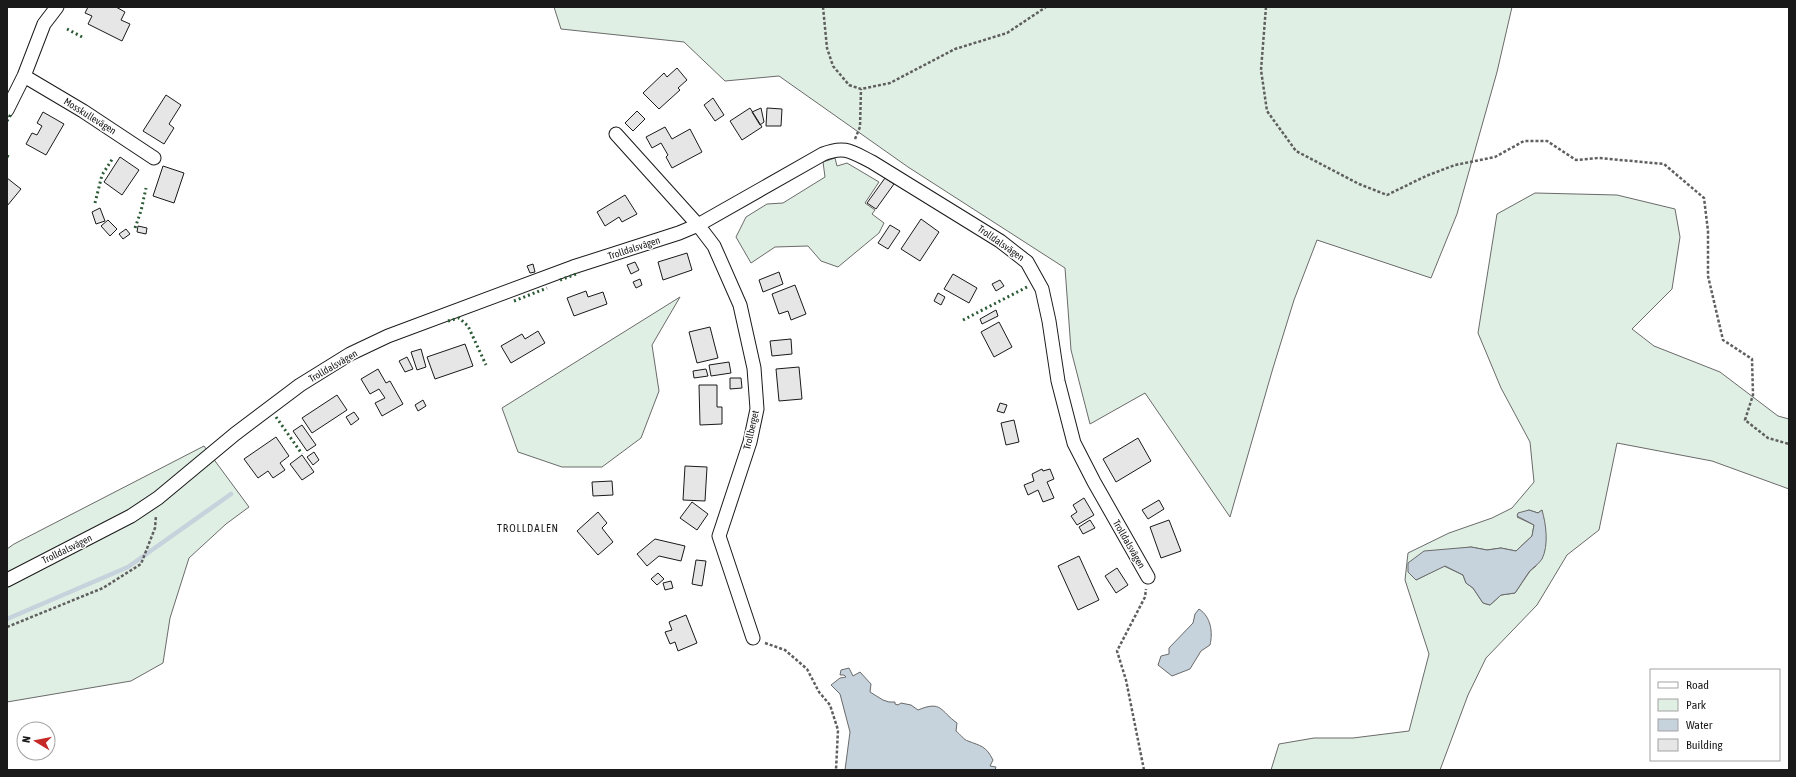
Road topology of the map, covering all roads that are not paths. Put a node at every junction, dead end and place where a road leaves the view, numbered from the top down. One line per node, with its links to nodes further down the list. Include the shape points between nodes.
1 (57, 7): 2 (street, via 44,24)
2 (24, 76): 3 (street); 5 (street, Mosskullevägen)
3 (7, 110)
4 (616, 134): 6 (street)
5 (154, 158)
6 (698, 225): 7 (street, Trolldalsvägen, via 837,148 850,151 872,162 1000,241 1027,262 1042,289 1058,381 1074,443); 8 (street, Trolldalsvägen, via 388,336 350,354 300,385 158,498 124,520); 9 (street, Trollberget, via 714,246 740,305 754,368 757,409 752,435 719,536)
7 (1148, 577)
8 (7, 580)
9 (753, 638)

